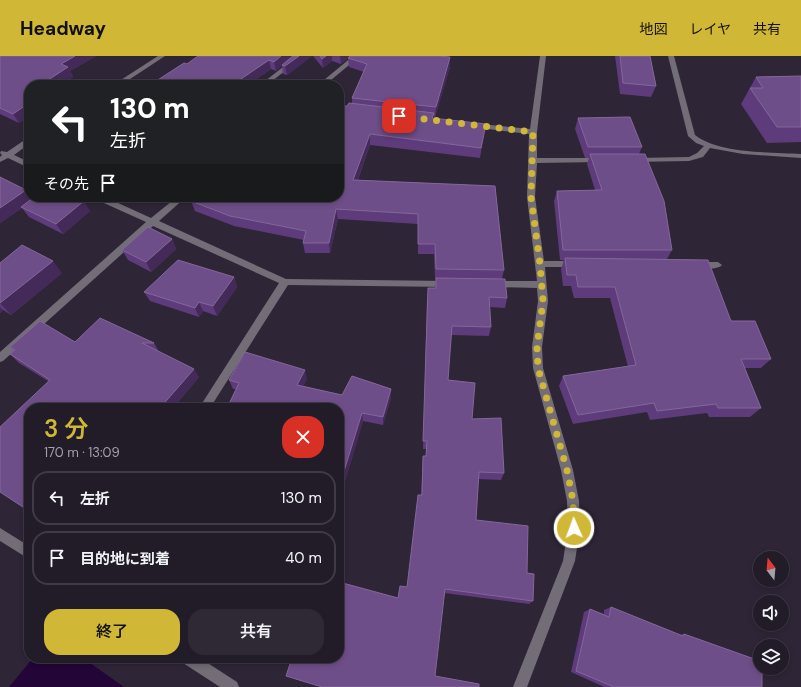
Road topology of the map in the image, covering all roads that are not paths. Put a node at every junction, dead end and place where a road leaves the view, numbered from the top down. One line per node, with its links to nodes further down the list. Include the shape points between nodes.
1 (162, 56): 6 (street)
2 (301, 56): 7 (street)
3 (357, 56): 8 (street)
4 (543, 56): 10 (street)
5 (671, 56): 12 (street, via 692,136 698,143)
6 (124, 80)
7 (270, 80)
8 (328, 80)
9 (463, 124): 10 (street)
10 (533, 132): 18 (street)
11 (24, 143): 13 (street)
12 (708, 146): 14 (street, via 760,154); 17 (street, via 697,158)
13 (4, 153): 15 (street); 19 (street)
14 (801, 156)
15 (0, 160)
16 (608, 160): 18 (street)
17 (630, 160)
18 (533, 161): 23 (street, via 531,197)
19 (24, 163)
20 (109, 202): 22 (street)
21 (176, 202): 22 (street)
22 (152, 222): 27 (street); 31 (street)
23 (540, 264): 24 (street); 30 (street)
24 (587, 264)
25 (688, 265): 26 (street)
26 (718, 265)
27 (285, 282): 28 (street); 32 (street)
28 (460, 284)
29 (484, 284): 30 (street)
30 (542, 285): 37 (street, via 543,301 537,347 538,368 567,470 573,501 574,528 569,561 562,584)
31 (0, 358)
32 (207, 403)
33 (0, 534): 34 (street)
34 (24, 550)
35 (196, 663): 36 (street)
36 (232, 687)
37 (520, 687)

